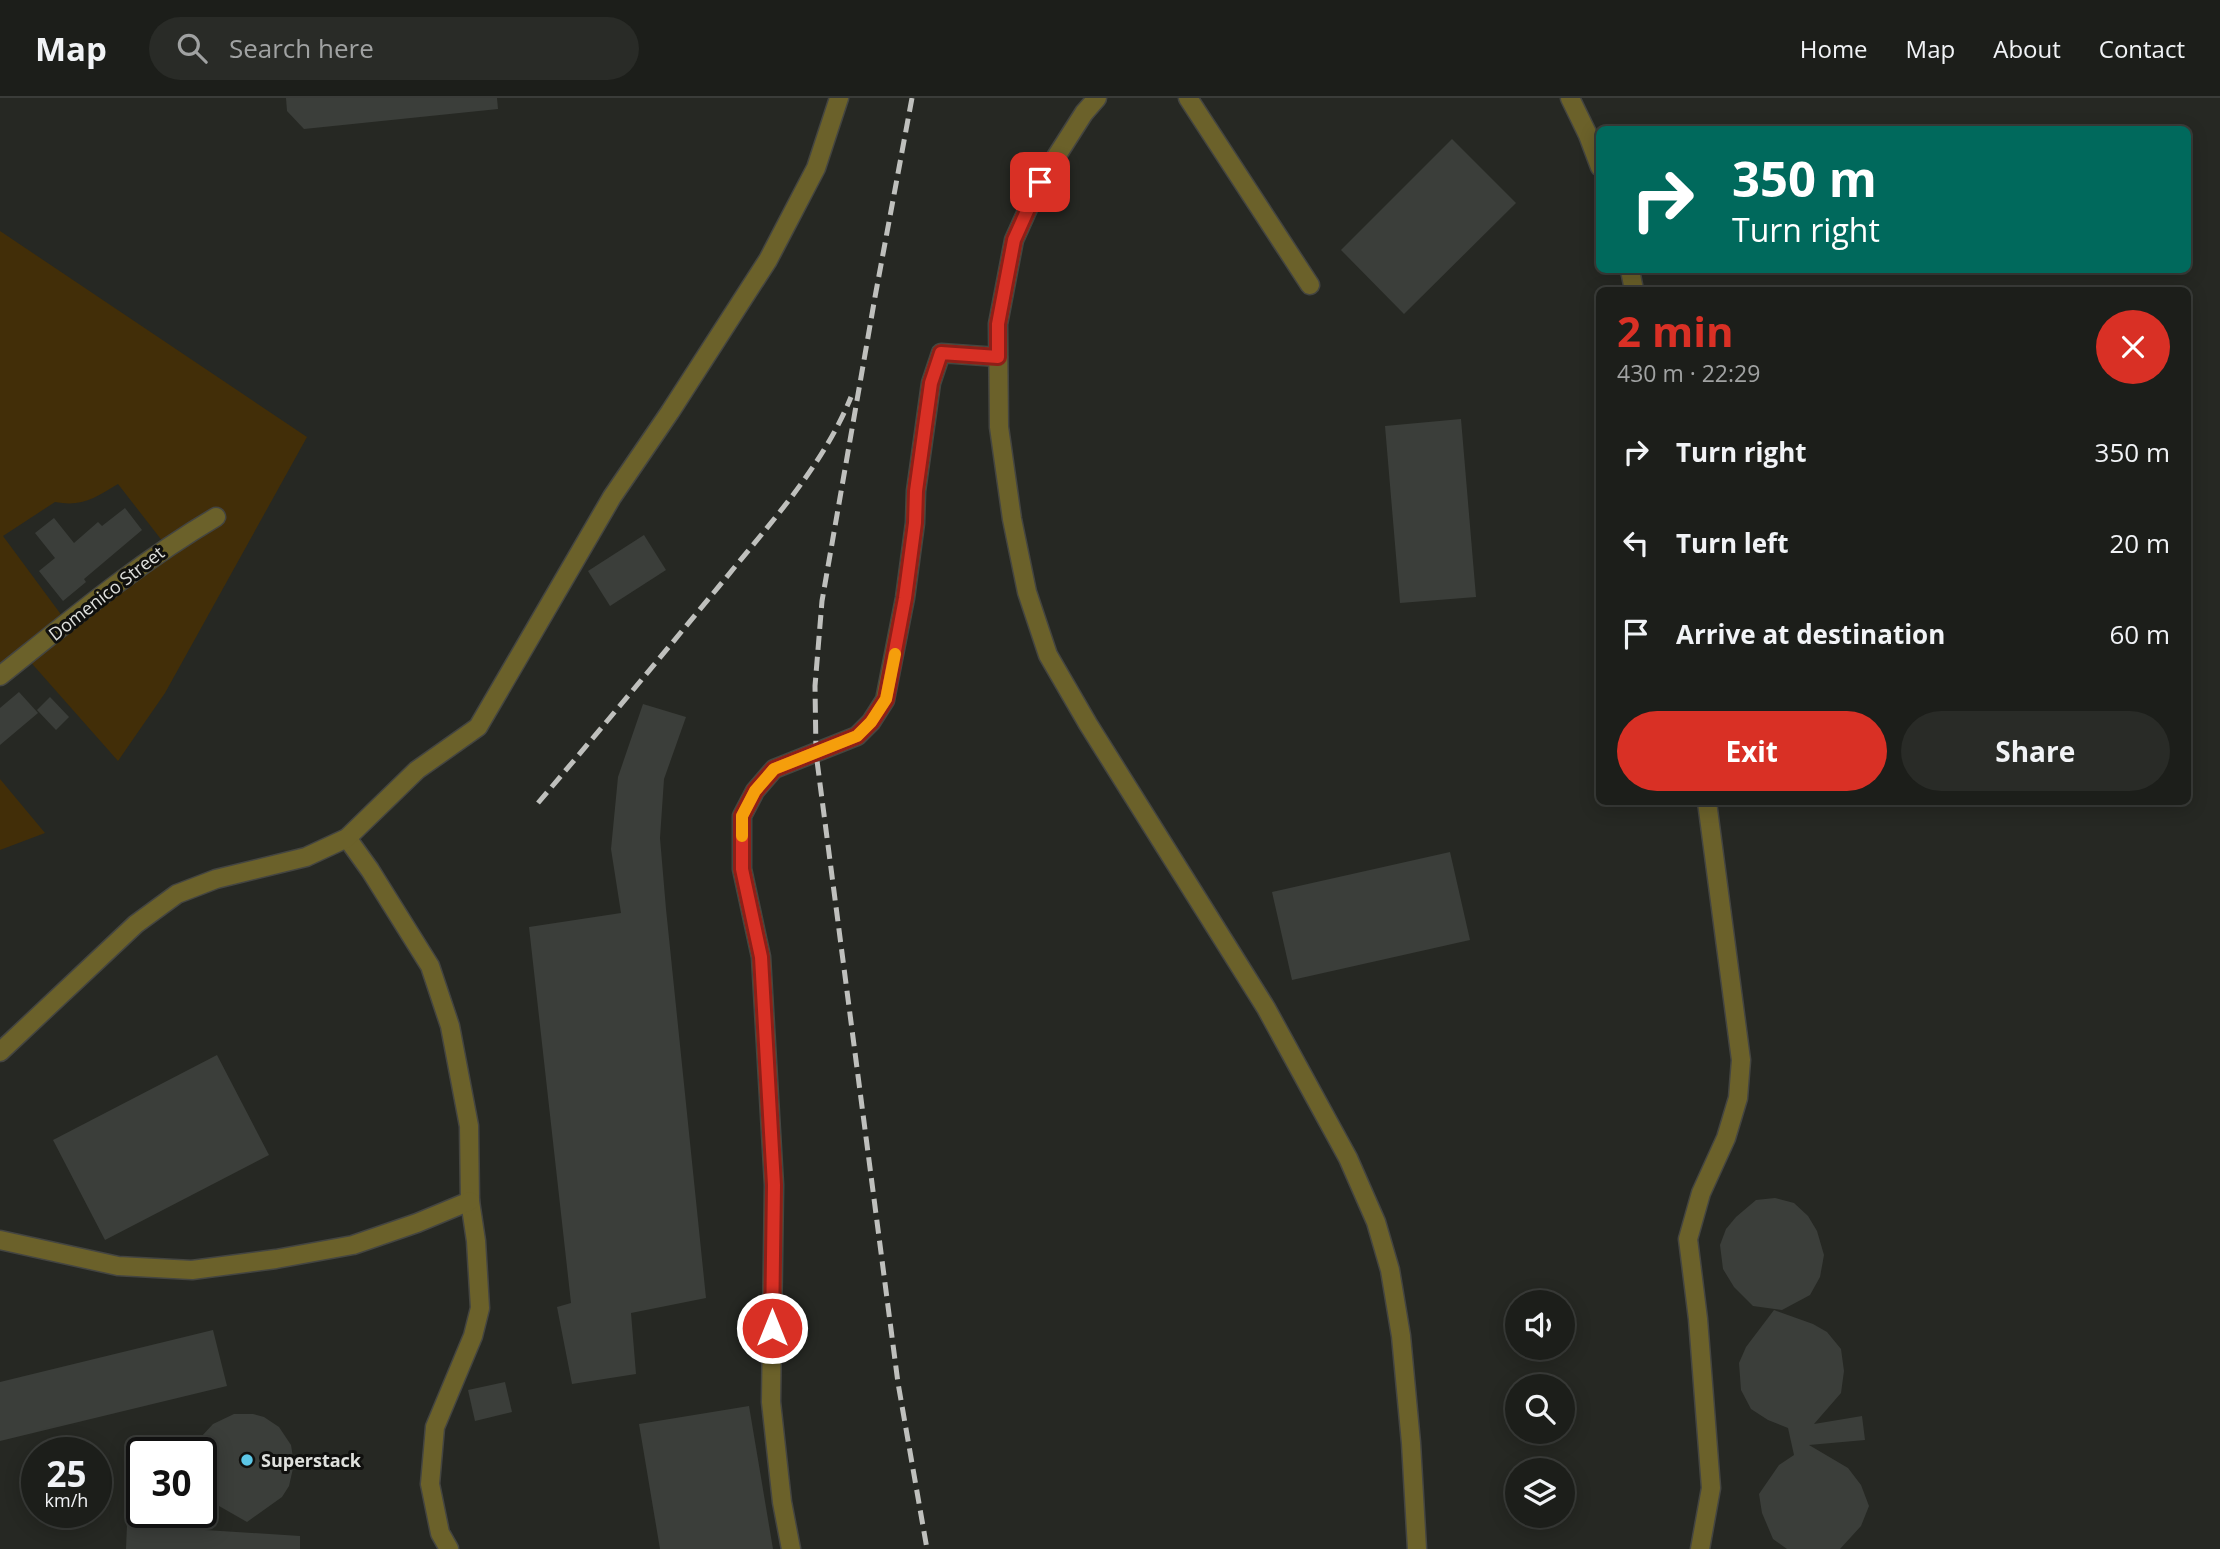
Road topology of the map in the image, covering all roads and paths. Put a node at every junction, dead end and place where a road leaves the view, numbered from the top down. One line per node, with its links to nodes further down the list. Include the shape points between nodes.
1 (839, 98): 11 (street, via 816,168 768,260 612,497 478,727 417,770)
2 (1097, 98): 7 (street, via 1040,182 1014,240 998,324)
3 (1188, 98): 6 (street)
4 (1570, 98): 5 (street)
5 (1596, 156)
6 (1310, 285)
7 (998, 357): 16 (street, via 941,353 931,383 905,598 886,699 857,736 774,769 742,816 742,869 761,957 774,1185 771,1402); 17 (street, via 999,427 1012,519 1027,592 1048,655 1266,1009 1348,1158 1376,1222 1401,1336)
8 (216, 517): 9 (street, Domenico Street, via 123,577)
9 (0, 676)
10 (1707, 805): 18 (street, via 1741,1060 1738,1098 1688,1239 1712,1488)
11 (347, 838): 12 (street, via 306,857 216,879 177,894 136,924); 13 (street, via 430,966 450,1026 469,1126)
12 (0, 1052)
13 (470, 1201): 14 (street, via 353,1245 192,1270 118,1266); 15 (street, via 480,1308 435,1427 430,1484 440,1533)
14 (0, 1240)
15 (449, 1549)
16 (791, 1549)
17 (1417, 1549)
18 (1700, 1549)

